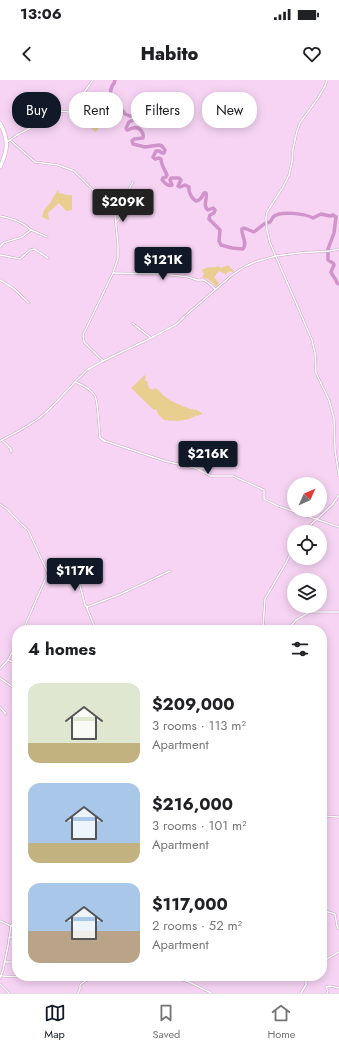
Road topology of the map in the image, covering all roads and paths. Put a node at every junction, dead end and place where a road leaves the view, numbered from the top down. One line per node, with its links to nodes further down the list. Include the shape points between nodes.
1 (93, 80): 4 (street, via 72,110 48,116)
2 (327, 80): 16 (street, via 300,123 289,175 268,212 267,230)
3 (0, 124): 4 (main road)
4 (9, 141): 5 (main road); 10 (street, via 36,162 58,165 74,171 106,203 115,215)
5 (0, 167)
6 (132, 182): 8 (street)
7 (144, 203): 8 (street)
8 (123, 215): 10 (street)
9 (0, 216): 11 (street, via 19,220)
10 (116, 222): 18 (street, via 118,258)
11 (31, 230): 12 (street); 13 (street, via 22,237 3,243)
12 (47, 237)
13 (0, 247)
14 (339, 249): 16 (street)
15 (0, 255): 17 (street, via 20,259 34,249)
16 (276, 256): 20 (street, via 244,267); 30 (street, via 312,340 316,373 329,400 334,418)
17 (48, 258)
18 (113, 274): 20 (street, via 188,277 204,280); 24 (street, via 83,335 84,342)
19 (0, 280): 21 (street)
20 (215, 290): 23 (street, via 177,324)
21 (29, 303)
22 (132, 323): 23 (street)
23 (150, 338): 24 (street)
24 (103, 361): 25 (street, via 87,370)
25 (75, 382): 26 (street, via 42,416); 29 (street, via 83,385 96,398 100,438 111,444)
26 (1, 440): 27 (street)
27 (12, 452)
28 (211, 466): 29 (street)
29 (197, 469): 33 (street, via 211,476 233,476 264,490 264,498 278,506)
30 (339, 476)
31 (339, 495): 33 (street)
32 (0, 504): 38 (street, via 28,530)
33 (316, 519): 34 (street); 35 (street)
34 (310, 525)
35 (339, 527)
36 (287, 561): 43 (street, via 265,599)
37 (170, 571): 39 (street, via 121,594)
38 (48, 573): 39 (street, via 57,578 79,582); 41 (street)
39 (86, 606): 42 (street)
40 (339, 612): 44 (street, via 310,612)
41 (25, 625)
42 (94, 625)
43 (262, 625)
44 (292, 625)
45 (12, 652): 46 (street)
46 (8, 660): 47 (street); 48 (street)
47 (12, 662)
48 (0, 669)
49 (0, 678): 50 (street)
50 (12, 686)
51 (0, 707): 52 (street)
52 (6, 714)
53 (327, 816): 54 (street)
54 (339, 817)
55 (327, 912): 58 (street, via 335,914)
56 (0, 921): 57 (street)
57 (11, 926): 60 (street)
58 (339, 929)
59 (12, 937): 60 (street)
60 (9, 938): 63 (street)
61 (339, 952): 62 (street)
62 (327, 959)
63 (5, 962): 64 (street); 65 (street)
64 (12, 962)
65 (0, 977): 66 (street)
66 (12, 977)
67 (86, 981): 73 (street, via 80,984)
68 (187, 981): 74 (street)
69 (306, 981): 75 (street)
70 (0, 984): 72 (street)
71 (339, 988): 76 (street, via 326,987)
72 (9, 993)
73 (78, 993)
74 (211, 993)
75 (301, 993)
76 (327, 993)

